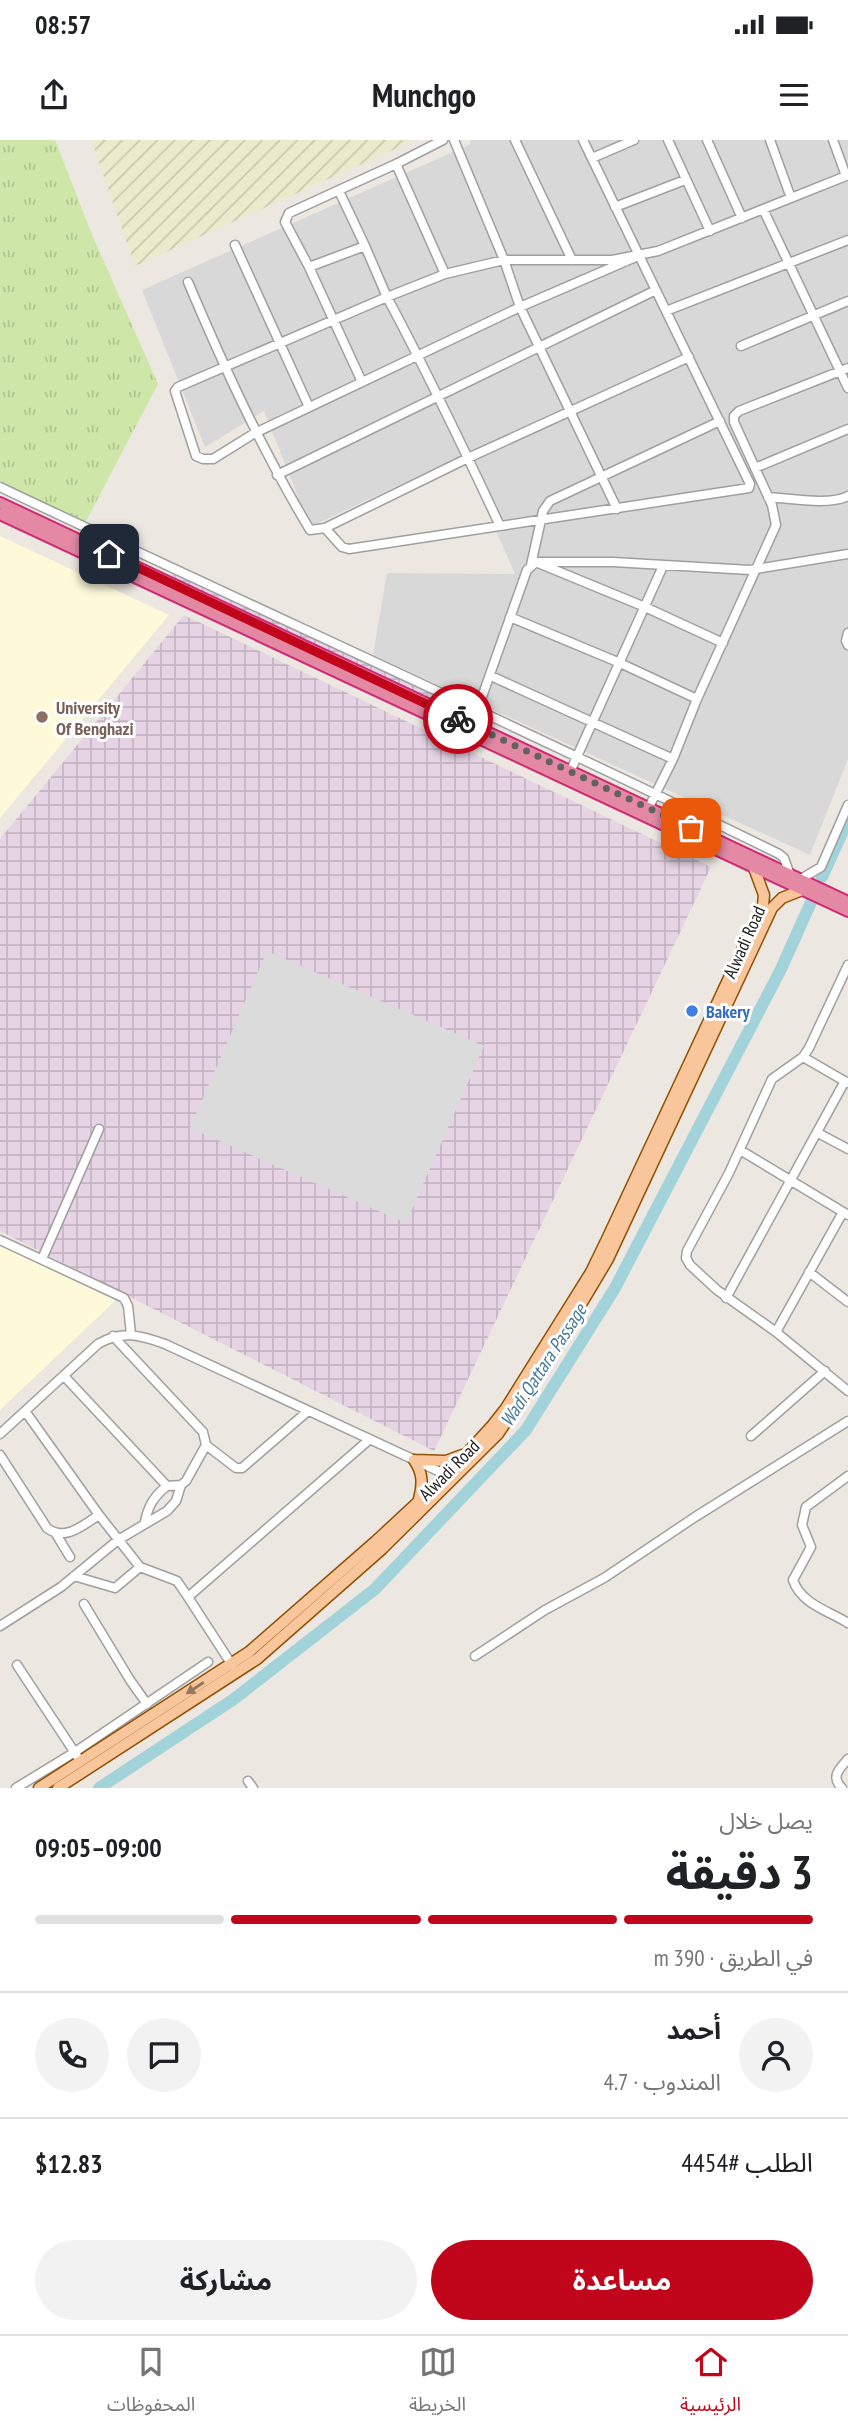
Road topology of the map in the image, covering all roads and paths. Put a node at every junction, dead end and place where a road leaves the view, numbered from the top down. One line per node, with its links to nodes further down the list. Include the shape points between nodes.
1 (443, 140): 11 (street)
2 (454, 140): 23 (street)
3 (515, 140): 24 (street)
4 (583, 140): 10 (street)
5 (634, 140): 10 (street)
6 (668, 140): 12 (street)
7 (707, 140): 17 (street)
8 (770, 140): 14 (street)
9 (833, 140): 14 (street, via 846,176)
10 (592, 158): 15 (street)
11 (396, 164): 13 (street); 27 (street)
12 (685, 180): 15 (street); 18 (street)
13 (339, 191): 21 (street); 26 (street, via 286,217)
14 (791, 198): 16 (street)
15 (615, 207): 22 (street)
16 (762, 209): 17 (street); 25 (street)
17 (741, 218): 18 (street)
18 (710, 231): 22 (street)
19 (848, 240): 25 (street)
20 (235, 245): 36 (street)
21 (365, 246): 26 (street); 30 (street)
22 (638, 256): 24 (street); 29 (street); 32 (street)
23 (504, 260): 24 (street); 27 (street); 32 (street)
24 (572, 260)
25 (788, 264): 33 (street); 34 (street)
26 (309, 267): 35 (street)
27 (445, 274): 30 (street)
28 (187, 282): 41 (street)
29 (656, 290): 33 (street); 37 (street)
30 (387, 296): 35 (street); 39 (street)
31 (848, 301): 34 (street)
32 (520, 307): 37 (street); 39 (street)
33 (666, 311): 40 (street)
34 (813, 316): 38 (street); 42 (street)
35 (333, 321): 36 (street); 43 (street)
36 (279, 344): 41 (street); 46 (street)
37 (538, 346): 45 (street); 47 (street)
38 (741, 346)
39 (418, 355): 43 (street); 45 (street)
40 (689, 357): 47 (street); 48 (street)
41 (224, 368): 50 (street); 50 (street, via 175,391 196,456 213,458)
42 (844, 370): 44 (street); 52 (street, via 734,416)
43 (362, 382): 46 (street)
44 (848, 388)
45 (438, 396): 51 (street); 53 (street)
46 (309, 407): 50 (street)
47 (569, 412): 51 (street); 54 (street)
48 (720, 421): 54 (street); 59 (street, via 749,488)
49 (848, 429): 52 (street)
50 (255, 433): 53 (street)
51 (468, 458): 62 (street); 63 (street)
52 (755, 468): 57 (street)
53 (277, 475): 63 (street, via 310,530)
54 (601, 477): 59 (street); 61 (street, via 550,501)
55 (0, 486): 70 (street)
56 (848, 496): 57 (street, via 825,500)
57 (768, 497): 67 (street, via 776,525)
58 (0, 503): 72 (highway)
59 (617, 509): 61 (street)
60 (0, 514): 88 (highway)
61 (541, 520): 62 (street); 65 (street)
62 (500, 526): 63 (street, via 349,549)
63 (325, 528)
64 (848, 554): 67 (street)
65 (533, 564): 66 (street); 68 (street); 69 (street)
66 (663, 566): 67 (street); 68 (street)
67 (758, 569): 73 (street)
68 (645, 607): 73 (street); 75 (street)
69 (510, 617): 75 (street); 76 (street)
70 (298, 627): 72 (street); 78 (street)
71 (848, 633): 74 (street)
72 (292, 640): 80 (highway)
73 (723, 643): 77 (street)
74 (848, 645)
75 (620, 663): 77 (street); 79 (street)
76 (491, 676): 78 (street); 79 (street)
77 (697, 699): 82 (street)
78 (477, 710): 80 (street); 81 (street)
79 (593, 722): 81 (street); 82 (street)
80 (472, 725): 83 (highway)
81 (577, 756): 83 (street); 84 (street)
82 (673, 759): 84 (street)
83 (570, 772): 86 (highway)
84 (656, 794): 86 (street); 87 (street)
85 (848, 805): 89 (street, via 821,867)
86 (648, 809): 88 (highway)
87 (761, 845): 88 (street); 89 (street, via 784,858)
88 (754, 863): 89 (highway); 89 (highway); 91 (main road, Alwadi Road)
89 (798, 881): 90 (highway); 91 (main road, Alwadi Road); 92 (highway)
90 (846, 900)
91 (767, 906): 103 (main road, Alwadi Road)
92 (848, 911)
93 (848, 965): 94 (street)
94 (803, 1057): 95 (street); 99 (street, via 772,1079)
95 (846, 1082): 97 (street)
96 (99, 1129): 104 (street)
97 (818, 1133): 98 (street); 100 (street)
98 (848, 1149)
99 (740, 1150): 100 (street); 106 (street, via 686,1255 690,1265)
100 (792, 1181): 101 (street); 106 (street)
101 (846, 1213): 105 (street)
102 (0, 1240): 104 (street)
103 (611, 1241): 121 (main road, Alwadi Road, via 506,1408); 125 (main road, Alwadi Road, via 599,1275 515,1411 498,1434)
104 (42, 1259): 109 (street, via 124,1298)
105 (809, 1272): 107 (street); 108 (street)
106 (726, 1298): 108 (street)
107 (848, 1302)
108 (775, 1332): 111 (street)
109 (131, 1334): 110 (street); 115 (street, via 165,1344)
110 (113, 1336): 112 (street); 120 (street, via 203,1432)
111 (825, 1371): 113 (street); 118 (street)
112 (64, 1376): 114 (street); 127 (street)
113 (848, 1391)
114 (25, 1411): 117 (street); 129 (street)
115 (308, 1411): 119 (street); 120 (street, via 242,1468)
116 (848, 1421): 140 (street)
117 (0, 1434)
118 (751, 1436)
119 (370, 1439): 123 (street); 136 (street)
120 (206, 1445): 126 (street)
121 (471, 1449): 123 (main road, via 446,1461); 125 (main road, Alwadi Road)
122 (0, 1455): 131 (street, via 47,1528)
123 (414, 1460): 125 (street); 128 (main road, via 422,1475)
124 (848, 1476): 138 (street, via 806,1507 802,1525 811,1547 793,1580 809,1601)
125 (451, 1477): 128 (main road, Alwadi Road); 145 (main road, Alwadi Road, via 382,1549 257,1659)
126 (181, 1485): 127 (street); 130 (street, via 167,1511)
127 (167, 1486): 130 (street, via 150,1504)
128 (418, 1502): 143 (main road, Alwadi Road)
129 (99, 1515): 131 (street, via 70,1533); 132 (street)
130 (145, 1522): 132 (street)
131 (56, 1534): 133 (street)
132 (118, 1540): 134 (street); 135 (street)
133 (70, 1557)
134 (140, 1567): 135 (street, via 115,1588); 136 (street, via 177,1581)
135 (74, 1576): 139 (street)
136 (188, 1597): 143 (street)
137 (84, 1604): 144 (street)
138 (848, 1623)
139 (0, 1626)
140 (475, 1656)
141 (208, 1662): 144 (street)
142 (17, 1665): 146 (street)
143 (232, 1665): 145 (main road, Alwadi Road, one-way to 145)
144 (147, 1704): 146 (street)
145 (157, 1719): 148 (main road, Alwadi Road); 151 (main road, Alwadi Road)
146 (75, 1752): 148 (street); 149 (street)
147 (848, 1759): 152 (street, via 837,1772)
148 (81, 1761): 150 (main road, Alwadi Road)
149 (16, 1788)
150 (39, 1788)
151 (58, 1788)
152 (842, 1788)

